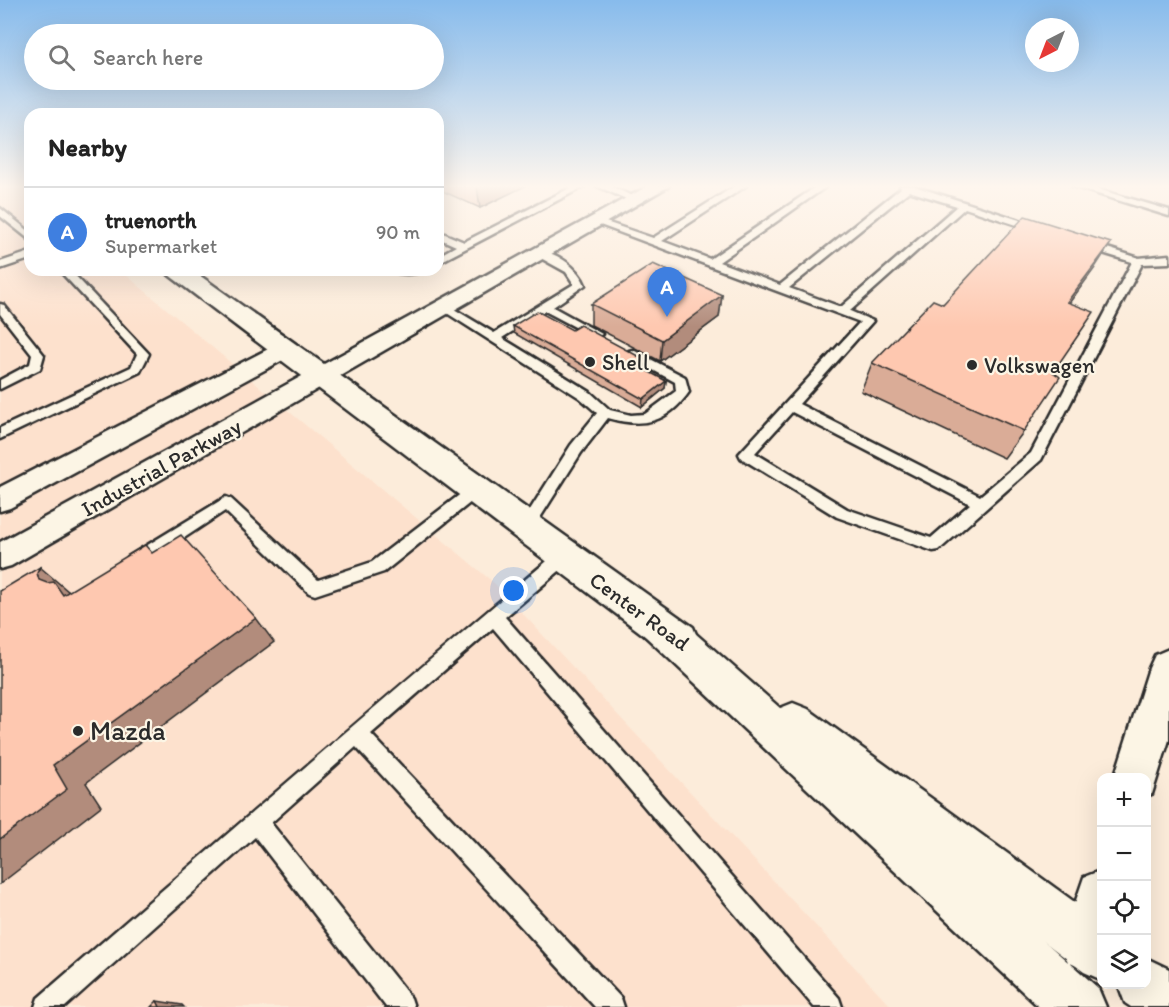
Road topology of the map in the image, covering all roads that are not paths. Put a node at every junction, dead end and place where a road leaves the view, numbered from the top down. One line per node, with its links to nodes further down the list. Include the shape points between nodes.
1 (489, 233): 11 (lane)
2 (578, 233): 12 (street, Industrial Parkway)
3 (628, 233): 10 (lane)
4 (668, 233): 10 (lane)
5 (755, 233): 17 (lane)
6 (850, 233): 21 (lane)
7 (931, 233): 24 (lane)
8 (444, 237): 11 (lane)
9 (1072, 240): 16 (lane)
10 (654, 242): 17 (lane)
11 (464, 246): 14 (lane)
12 (541, 254): 22 (lane, via 568,268 580,285); 23 (street, Industrial Parkway)
13 (24, 257): 18 (lane)
14 (444, 257)
15 (1169, 258): 16 (lane)
16 (1137, 261): 35 (lane, via 1036,456)
17 (711, 263): 21 (lane)
18 (0, 266)
19 (70, 276): 32 (lane, via 143,354 136,369)
20 (190, 276): 27 (main road, Center Road)
21 (781, 289): 24 (lane)
22 (545, 307): 26 (lane); 31 (lane, via 681,380 683,392 654,418 630,420)
23 (445, 308): 26 (lane); 28 (street, Industrial Parkway)
24 (842, 312): 30 (lane, via 867,321)
25 (2, 313): 29 (lane, via 38,355 36,366)
26 (494, 338): 31 (lane, via 585,395)
27 (284, 350): 28 (main road, Center Road); 34 (street)
28 (321, 378): 33 (main road, Center Road); 38 (street, Industrial Parkway)
29 (0, 385)
30 (790, 405): 35 (lane); 35 (lane, via 746,454 842,513 933,545)
31 (605, 413): 36 (lane, via 576,449)
32 (0, 434)
33 (476, 490): 36 (main road, Center Road); 39 (lane, via 378,567 315,588 226,503)
34 (0, 500)
35 (981, 503)
36 (526, 528): 37 (main road, Center Road)
37 (565, 556): 40 (lane); 41 (main road, Center Road)
38 (0, 557)
39 (116, 573)
40 (493, 615): 43 (lane); 53 (lane)
41 (657, 623): 47 (main road, Center Road); 54 (main road)
42 (1169, 668): 44 (main road)
43 (357, 733): 45 (lane); 52 (lane)
44 (1137, 773)
45 (256, 822): 50 (lane); 51 (lane)
46 (1097, 926): 47 (main road)
47 (1094, 949)
48 (1151, 989): 49 (main road)
49 (1169, 1002)
50 (47, 1007)
51 (402, 1007)
52 (612, 1007)
53 (830, 1007)
54 (1079, 1007)

